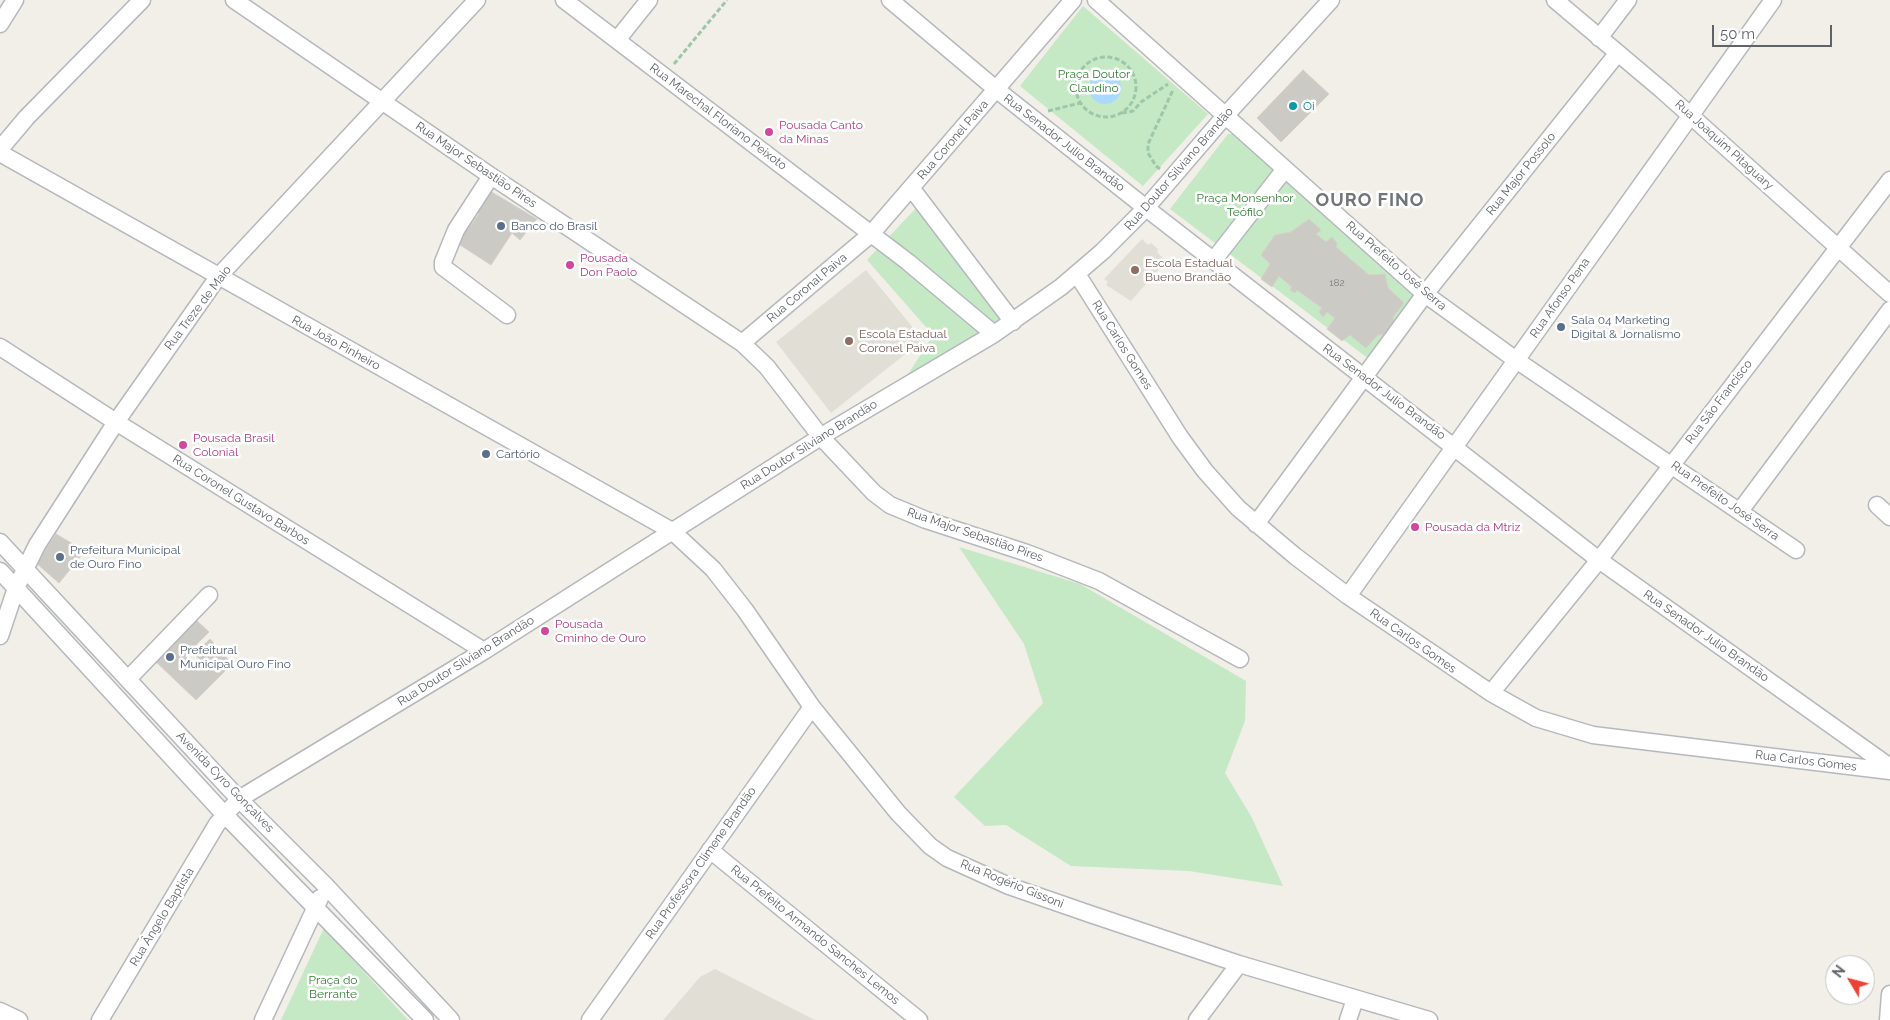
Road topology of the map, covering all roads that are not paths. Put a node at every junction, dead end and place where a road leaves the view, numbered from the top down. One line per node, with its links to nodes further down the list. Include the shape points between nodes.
1 (15, 0): 14 (street)
2 (142, 0): 22 (street, via 27,116)
3 (234, 0): 19 (street, Rua Major Sebastião Pires)
4 (477, 0): 19 (street, Rua Treze de Maio)
5 (564, 0): 16 (street, Rua Marechal Floriano Peixoto)
6 (650, 0): 16 (street)
7 (890, 0): 18 (street, Rua Senador Julio Brandão)
8 (1073, 0): 18 (street, Rua Coronel Paiva)
9 (1096, 0): 21 (street, Rua Prefeito José Serra)
10 (1331, 0): 21 (street, Rua Doutor Silviano Brandão)
11 (1555, 0): 15 (street, Rua Joaquim Pitaguary)
12 (1628, 0): 15 (street)
13 (1773, 0): 20 (street, Rua Afonso Pena)
14 (0, 24)
15 (1599, 38): 17 (street, Rua Joaquim Pitaguary)
16 (617, 40): 29 (street, Rua Marechal Floriano Peixoto)
17 (1617, 54): 20 (street, Rua Joaquim Pitaguary); 34 (street, Rua Major Possolo)
18 (997, 90): 27 (street, Rua Coronel Paiva); 28 (street, Rua Senador Julio Brandão)
19 (383, 100): 25 (street, Rua Major Sebastião Pires); 33 (street, Rua Treze de Maio)
20 (1690, 115): 30 (street, Rua Joaquim Pitaguary); 42 (street, Rua Afonso Pena)
21 (1225, 116): 24 (street, Rua Prefeito José Serra); 28 (street, Rua Doutor Silviano Brandão)
22 (0, 148)
23 (0, 153): 33 (street, Rua João Pinheiro)
24 (1285, 169): 31 (street); 34 (street, Rua Prefeito José Serra)
25 (491, 176): 37 (street, via 456,230 443,267); 40 (street, Rua Major Sebastião Pires)
26 (1890, 180): 30 (street, Rua São Francisco)
27 (912, 189): 29 (street, Rua Coronel Paiva); 38 (street)
28 (1146, 208): 31 (street, Rua Senador Julio Brandão); 32 (street, Rua Doutor Silviano Brandão)
29 (871, 234): 39 (street, Rua Marechal Floriano Peixoto); 40 (street, Rua Coronal Paiva)
30 (1837, 247): 35 (street, Rua Joaquim Pitaguary); 47 (street, Rua São Francisco)
31 (1213, 261): 43 (street, Rua Senador Julio Brandão)
32 (1077, 274): 38 (street, Rua Doutor Silviano Brandão); 51 (street, Rua Carlos Gomes, via 1190,450 1220,490)
33 (218, 277): 44 (street, Rua Treze de Maio); 52 (street, Rua João Pinheiro)
34 (1425, 294): 42 (street, Rua Prefeito José Serra); 43 (street)
35 (1890, 294)
36 (1890, 310): 49 (street)
37 (507, 315)
38 (1013, 322): 39 (street, Rua Doutor Silviano Brandão)
39 (994, 334): 45 (street, Rua Doutor Silviano Brandão)
40 (742, 343): 45 (street, Rua Major Sebastião Pires, via 766,367)
41 (0, 347): 44 (street, Rua Coronel Gustavo Barbos)
42 (1516, 360): 46 (street, Rua Afonso Pena); 47 (street, Rua Prefeito José Serra)
43 (1364, 378): 46 (street, Rua Senador Julio Brandão); 51 (street)
44 (116, 422): 56 (street, Rua Treze de Maio); 62 (street, Rua Coronel Gustavo Barbos)
45 (821, 436): 52 (street, Rua Doutor Silviano Brandão); 63 (street, Rua Major Sebastião Pires, via 874,493 890,504 926,520 1027,553 1098,581)
46 (1455, 446): 55 (street, Rua Senador Julio Brandão); 60 (street, Rua Afonso Pena)
47 (1672, 464): 49 (street, Rua Prefeito José Serra); 55 (street, Rua São Francisco)
48 (1877, 505): 50 (street)
49 (1740, 511): 54 (street, Rua Prefeito José Serra)
50 (1890, 517)
51 (1256, 524): 60 (street, Rua Carlos Gomes)
52 (672, 531): 62 (street, Rua Doutor Silviano Brandão); 66 (street, Rua Rogério Gissoni, via 718,576)
53 (0, 542): 56 (street, Avenida Cyro Gonçalves)
54 (1796, 550)
55 (1599, 560): 65 (street, Rua São Francisco); 67 (street, Rua Senador Julio Brandão)
56 (25, 568): 58 (street, Rua Treze de Maio); 64 (street, Avenida Cyro Gonçalves)
57 (0, 571): 58 (street, Avenida Cyro Gonçalves)
58 (16, 588): 61 (street, Rua Treze de Maio); 70 (street, Avenida Cyro Gonçalves)
59 (209, 594): 64 (street)
60 (1348, 596): 65 (street, Rua Carlos Gomes)
61 (0, 636)
62 (484, 651): 69 (street, Rua Doutor Silviano Brandão)
63 (1240, 658)
64 (128, 679): 69 (street, Avenida Cyro Gonçalves)
65 (1491, 694): 68 (street, Rua Carlos Gomes, via 1536,718 1593,735)
66 (812, 706): 71 (street, Rua Professora Climene Brandão); 74 (street, Rua Rogério Gissoni, via 898,814 947,858 1009,886)
67 (1890, 767)
68 (1890, 771)
69 (239, 798): 70 (street, Rua Doutor Silviano Brandão); 72 (street, Avenida Cyro Gonçalves)
70 (224, 814): 73 (street, Avenida Cyro Gonçalves); 79 (street, Rua Ângelo Baptista)
71 (710, 850): 83 (street, Rua Professora Climene Brandão); 84 (street, Rua Prefeito Armando Sanches Lemos)
72 (326, 886): 73 (street); 82 (street, Avenida Cyro Gonçalves)
73 (316, 907): 80 (street); 81 (street, Avenida Cyro Gonçalves)
74 (1239, 964): 76 (street, Rua Rogério Gissoni); 85 (street)
75 (1890, 994): 88 (street)
76 (1355, 999): 86 (street); 87 (street, Rua Rogério Gissoni)
77 (0, 1011): 78 (street)
78 (19, 1020)
79 (100, 1020)
80 (263, 1020)
81 (426, 1020)
82 (451, 1020)
83 (590, 1020)
84 (919, 1020)
85 (1197, 1020)
86 (1348, 1020)
87 (1429, 1020)
88 (1888, 1020)

